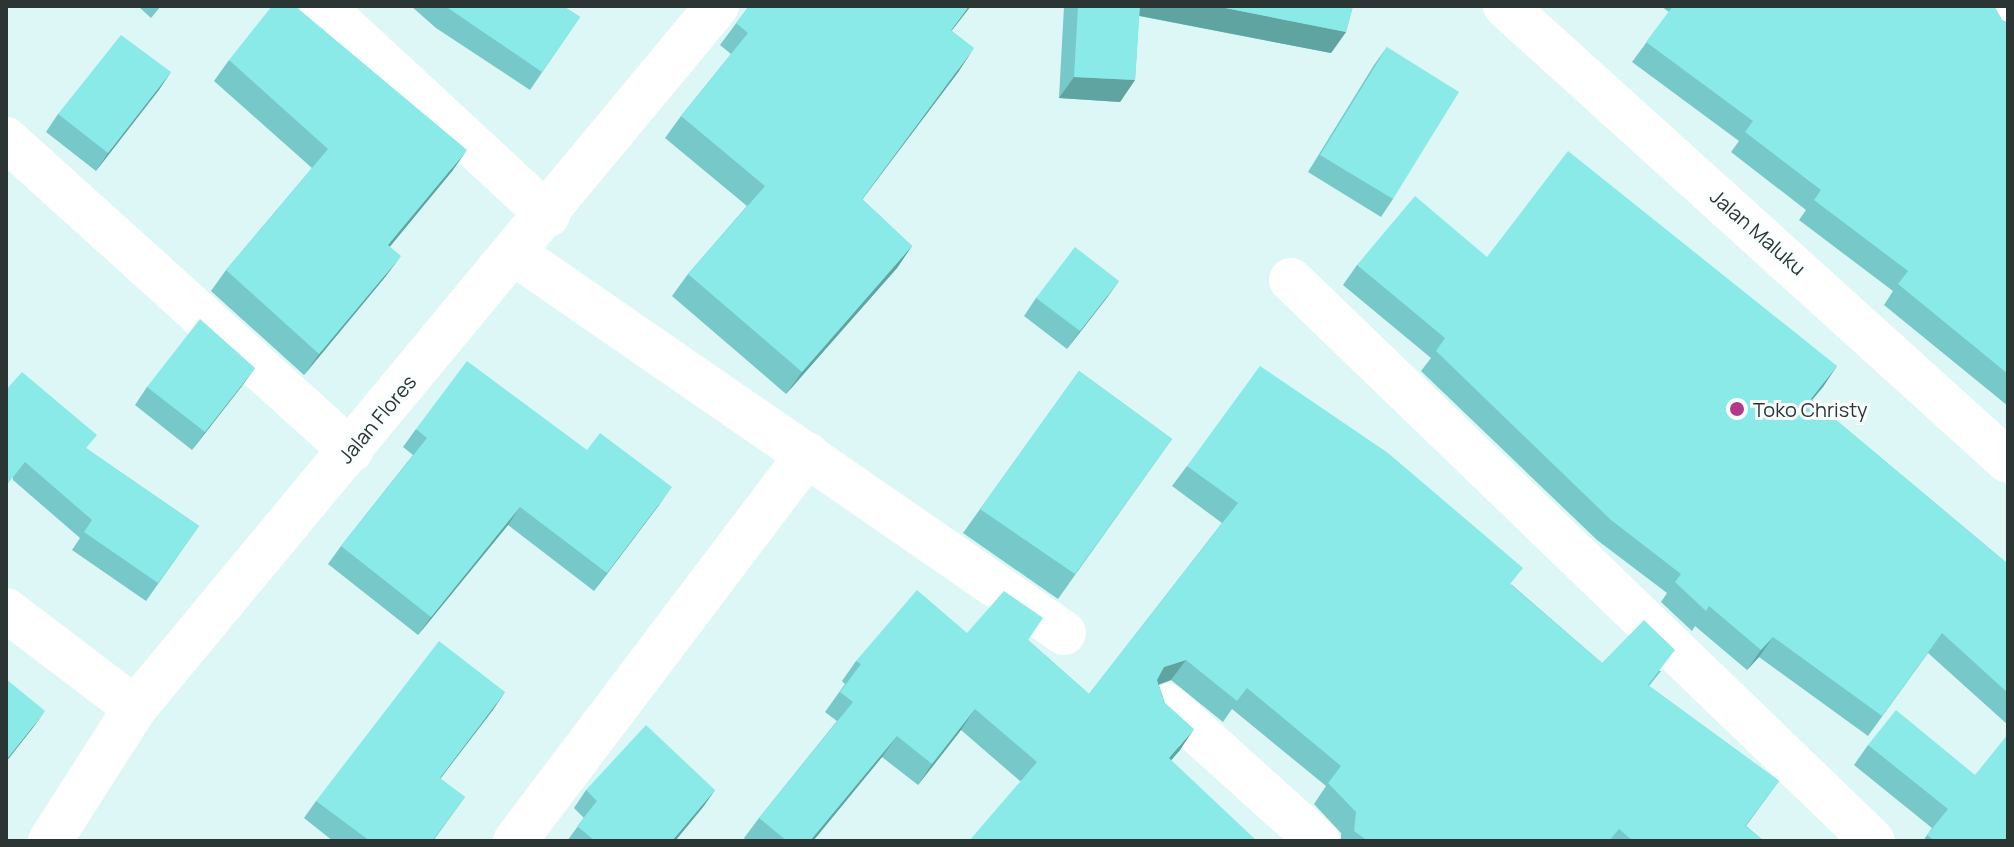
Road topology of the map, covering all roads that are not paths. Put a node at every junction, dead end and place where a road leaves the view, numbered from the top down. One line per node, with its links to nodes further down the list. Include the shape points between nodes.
1 (322, 6): 7 (street)
2 (717, 6): 7 (street, Jalan Flores)
3 (1505, 6): 12 (street, Jalan Maluku)
4 (1995, 6): 5 (street)
5 (2008, 26)
6 (6, 139): 10 (street)
7 (548, 215): 8 (street, Jalan Flores)
8 (515, 254): 10 (street, Jalan Flores); 11 (street)
9 (1291, 280): 20 (street)
10 (351, 451): 16 (street, Jalan Flores)
11 (808, 454): 14 (street); 18 (street)
12 (2008, 461)
13 (6, 610): 16 (street)
14 (1064, 633)
15 (1167, 705): 19 (street)
16 (135, 708): 17 (street, Jalan Flores)
17 (50, 841)
18 (515, 841)
19 (1318, 841)
20 (1873, 841)

